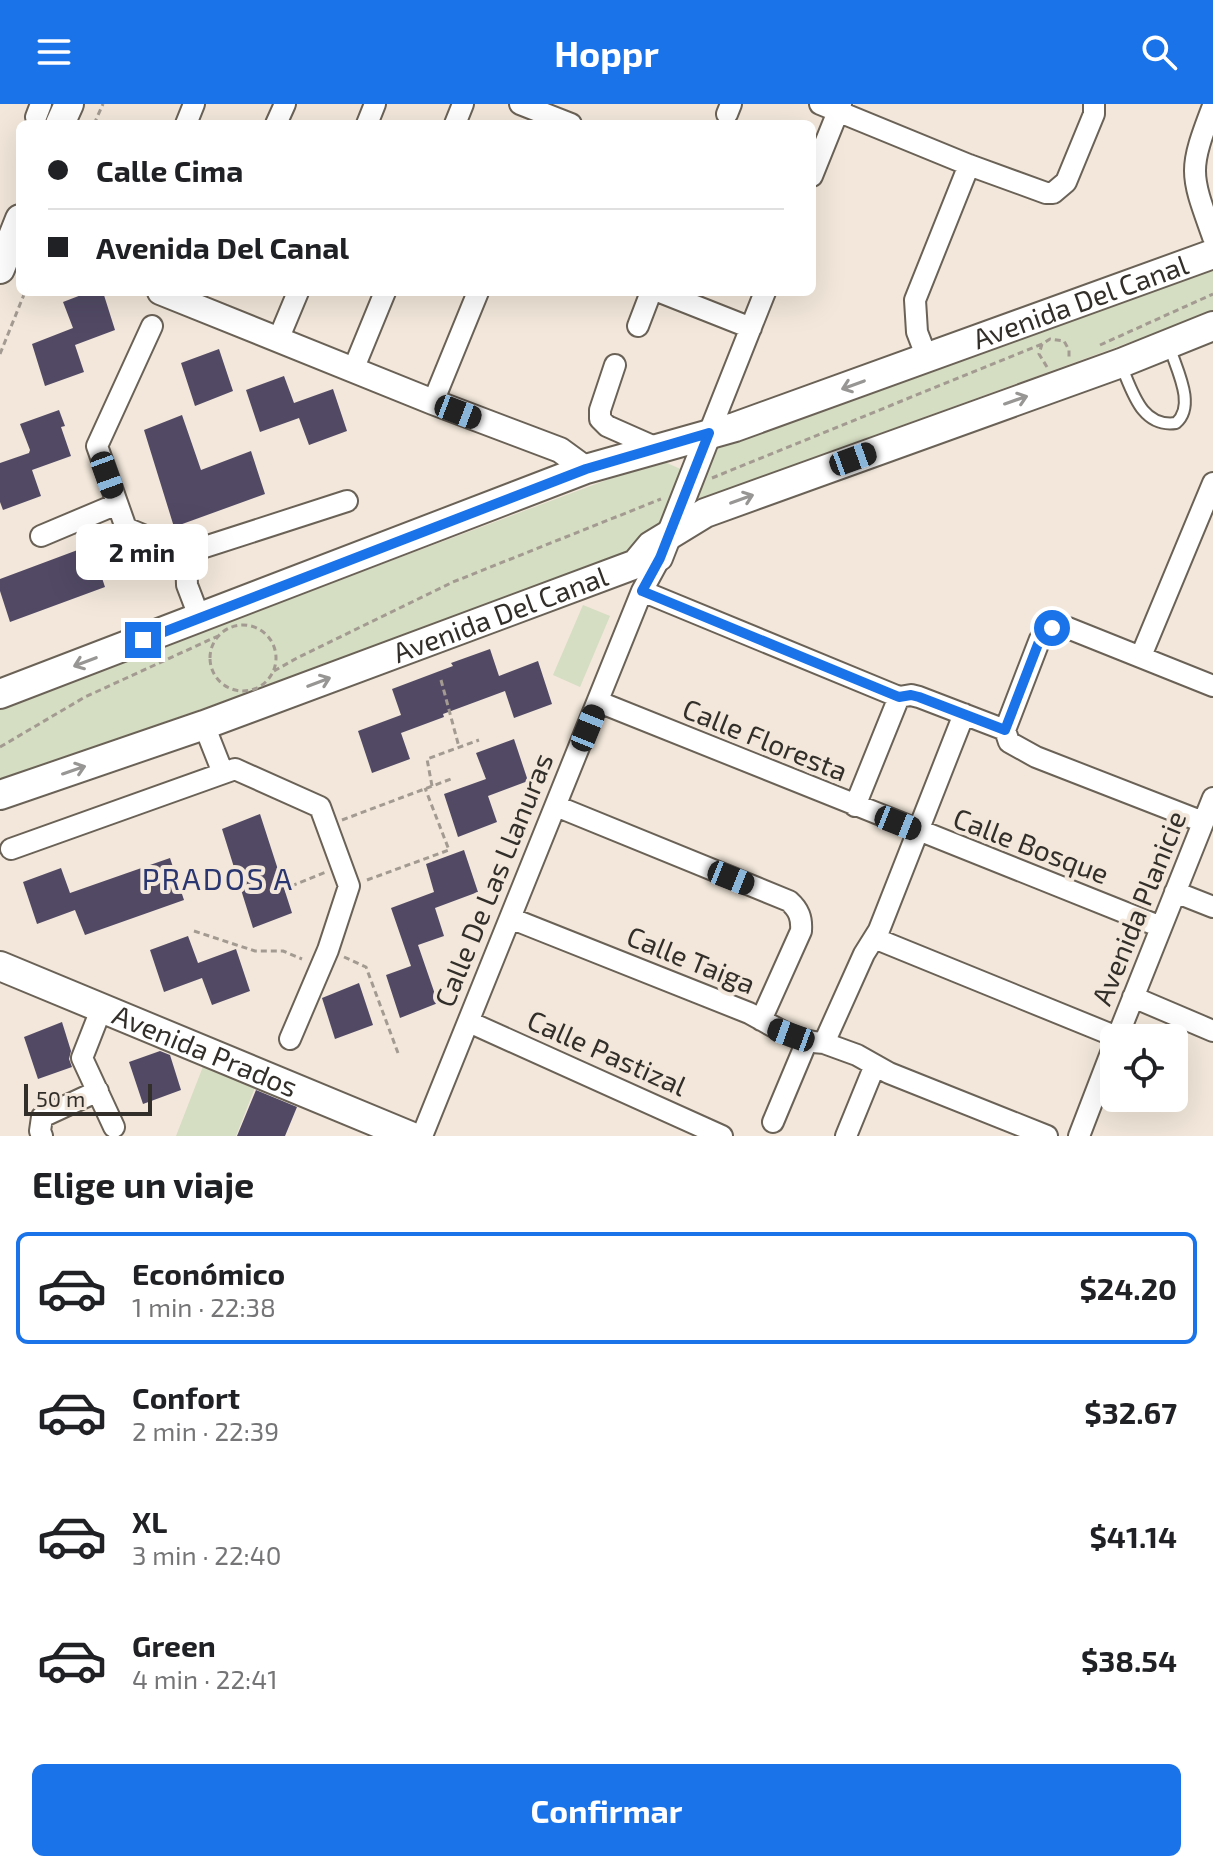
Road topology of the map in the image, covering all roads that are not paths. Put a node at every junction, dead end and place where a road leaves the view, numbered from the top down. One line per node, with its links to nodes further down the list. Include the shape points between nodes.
1 (69, 104): 6 (main road)
2 (520, 104): 7 (street)
3 (1094, 104): 9 (street, via 1066,182 1053,193)
4 (833, 106): 8 (street); 9 (street)
5 (1213, 106): 11 (street, via 1193,170)
6 (46, 115)
7 (548, 120)
8 (816, 163)
9 (969, 165): 28 (street, via 915,300 917,332)
10 (14, 229): 13 (main road)
11 (1213, 237)
12 (1213, 254): 28 (main road, Avenida Del Canal)
13 (0, 269)
14 (181, 296): 21 (street)
15 (296, 296): 26 (street)
16 (383, 296): 31 (street)
17 (476, 296): 32 (street)
18 (649, 296): 23 (street)
19 (670, 296): 25 (street)
20 (763, 296): 25 (street, Calle De Las Llanuras)
21 (202, 300): 26 (street)
22 (152, 326): 38 (street, via 97,446)
23 (638, 326)
24 (1213, 326): 27 (main road, Avenida Del Canal)
25 (751, 328): 33 (street, Calle De Las Llanuras)
26 (278, 340): 31 (street)
27 (1169, 345): 29 (main road, Avenida Del Canal); 29 (lane, via 1186,401 1176,423 1159,422 1145,413)
28 (927, 358): 33 (main road, Avenida Del Canal, one-way to 33)
29 (1121, 363): 39 (main road, Avenida Del Canal, one-way to 29, via 719,508)
30 (615, 365): 34 (street, via 600,419)
31 (353, 370): 32 (street)
32 (433, 402): 35 (street, via 560,450)
33 (709, 433): 34 (main road, Avenida Del Canal); 39 (street, Calle De Las Llanuras)
34 (659, 449): 35 (main road, Avenida Del Canal)
35 (586, 469): 44 (main road, Avenida Del Canal)
36 (1213, 483): 45 (street)
37 (347, 501): 41 (street)
38 (117, 504): 40 (street); 41 (street, via 126,528)
39 (671, 531): 42 (street, Calle De Las Llanuras); 51 (main road, Avenida Del Canal, one-way to 39, via 636,564)
40 (41, 536)
41 (186, 553): 44 (street, via 187,585)
42 (660, 558): 43 (street, Calle De Las Llanuras)
43 (642, 591): 48 (street); 49 (street, Calle De Las Llanuras)
44 (209, 628): 47 (main road, Avenida Del Canal, one-way to 47)
45 (1141, 656): 46 (street); 52 (street, via 1068,628 1052,628 1040,639)
46 (1213, 686)
47 (0, 694)
48 (899, 697): 50 (street, via 911,695); 57 (street, Calle Floresta)
49 (599, 702): 56 (street, Calle De Las Llanuras); 57 (street, Calle Floresta)
50 (964, 714): 52 (street); 59 (street)
51 (204, 725): 53 (street); 54 (main road, Avenida Del Canal, one-way to 51)
52 (1005, 730): 58 (street, via 1009,742 1036,757)
53 (223, 773): 60 (street); 74 (street, via 235,769 320,807 345,876 324,959)
54 (0, 795)
55 (1213, 798): 58 (street, Avenida Planicie)
56 (556, 806): 63 (street, Calle De Las Llanuras); 69 (street, Calle Taiga, via 796,907 801,931)
57 (855, 806): 59 (street)
58 (1203, 822): 61 (street, Avenida Planicie)
59 (919, 832): 64 (street, Calle Bosque); 65 (street, Calle Bosque)
60 (11, 849)
61 (1175, 892): 62 (street); 64 (street, Avenida Planicie)
62 (1213, 907)
63 (510, 918): 69 (street, Calle Taiga); 70 (street, Calle De Las Llanuras)
64 (1161, 927): 67 (street, Avenida Planicie)
65 (874, 938): 72 (street); 75 (street, Calle Bosque)
66 (0, 966): 68 (main road, Avenida Prados)
67 (1133, 997): 71 (street, Avenida Planicie); 73 (street)
68 (102, 1007): 78 (street, via 82,1058); 82 (main road, Avenida Prados)
69 (761, 1020): 75 (street)
70 (469, 1022): 83 (street, Calle De Las Llanuras); 84 (street, Calle Pastizal)
71 (1122, 1024)
72 (1100, 1031)
73 (1213, 1031)
74 (290, 1039)
75 (816, 1042): 76 (street); 79 (street, Calle Bosque)
76 (875, 1065): 85 (street); 86 (street)
77 (1100, 1081): 87 (street, Avenida Planicie)
78 (98, 1091): 80 (street); 81 (street, via 42,1117)
79 (773, 1122)
80 (114, 1127)
81 (42, 1136)
82 (410, 1136)
83 (422, 1136)
84 (722, 1136)
85 (846, 1136)
86 (1047, 1136)
87 (1079, 1136)

